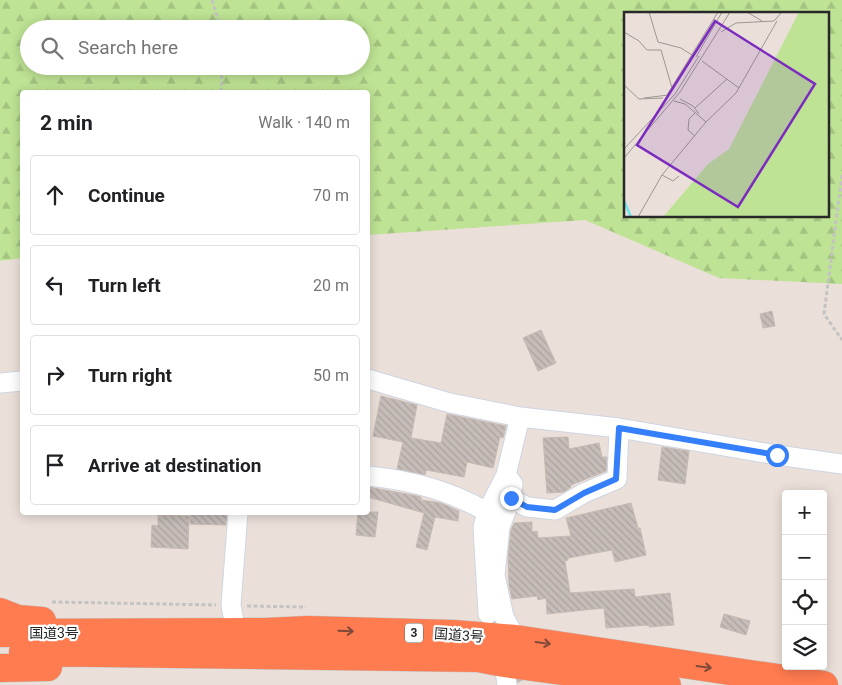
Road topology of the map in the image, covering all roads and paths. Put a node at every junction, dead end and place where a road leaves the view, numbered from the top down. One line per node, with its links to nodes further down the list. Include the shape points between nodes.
1 (212, 0): 2 (path)
2 (218, 20)
3 (222, 75): 4 (path)
4 (222, 90)
5 (842, 175): 6 (path, via 824,314)
6 (842, 340)
7 (370, 380): 10 (street, via 450,403)
8 (20, 381): 9 (street)
9 (0, 383)
10 (520, 417): 11 (street); 13 (street)
11 (619, 428): 12 (street); 15 (street, via 616,479 555,510 527,507)
12 (842, 464)
13 (506, 475): 15 (street, via 513,484); 16 (street)
14 (370, 476): 16 (street, via 428,486 466,500)
15 (511, 498): 24 (street, via 500,527 495,575 504,617)
16 (487, 512): 19 (street, via 483,528)
17 (238, 515): 20 (street, via 231,605)
18 (0, 612): 20 (highway, via 18,619 61,622)
19 (488, 614)
20 (235, 627): 21 (highway)
21 (308, 630): 22 (highway, 国道3号 / 3); 24 (highway, 国道3号 / 3, one-way to 24, via 454,634)
22 (0, 633)
23 (0, 652): 24 (highway, 国道3号 / 3, via 478,658)
24 (505, 662): 25 (highway, via 460,666 114,665); 26 (highway, 国道3号 / 3); 27 (highway, 国道3号 / 3, one-way to 27)
25 (0, 668)
26 (667, 685)
27 (824, 685)

